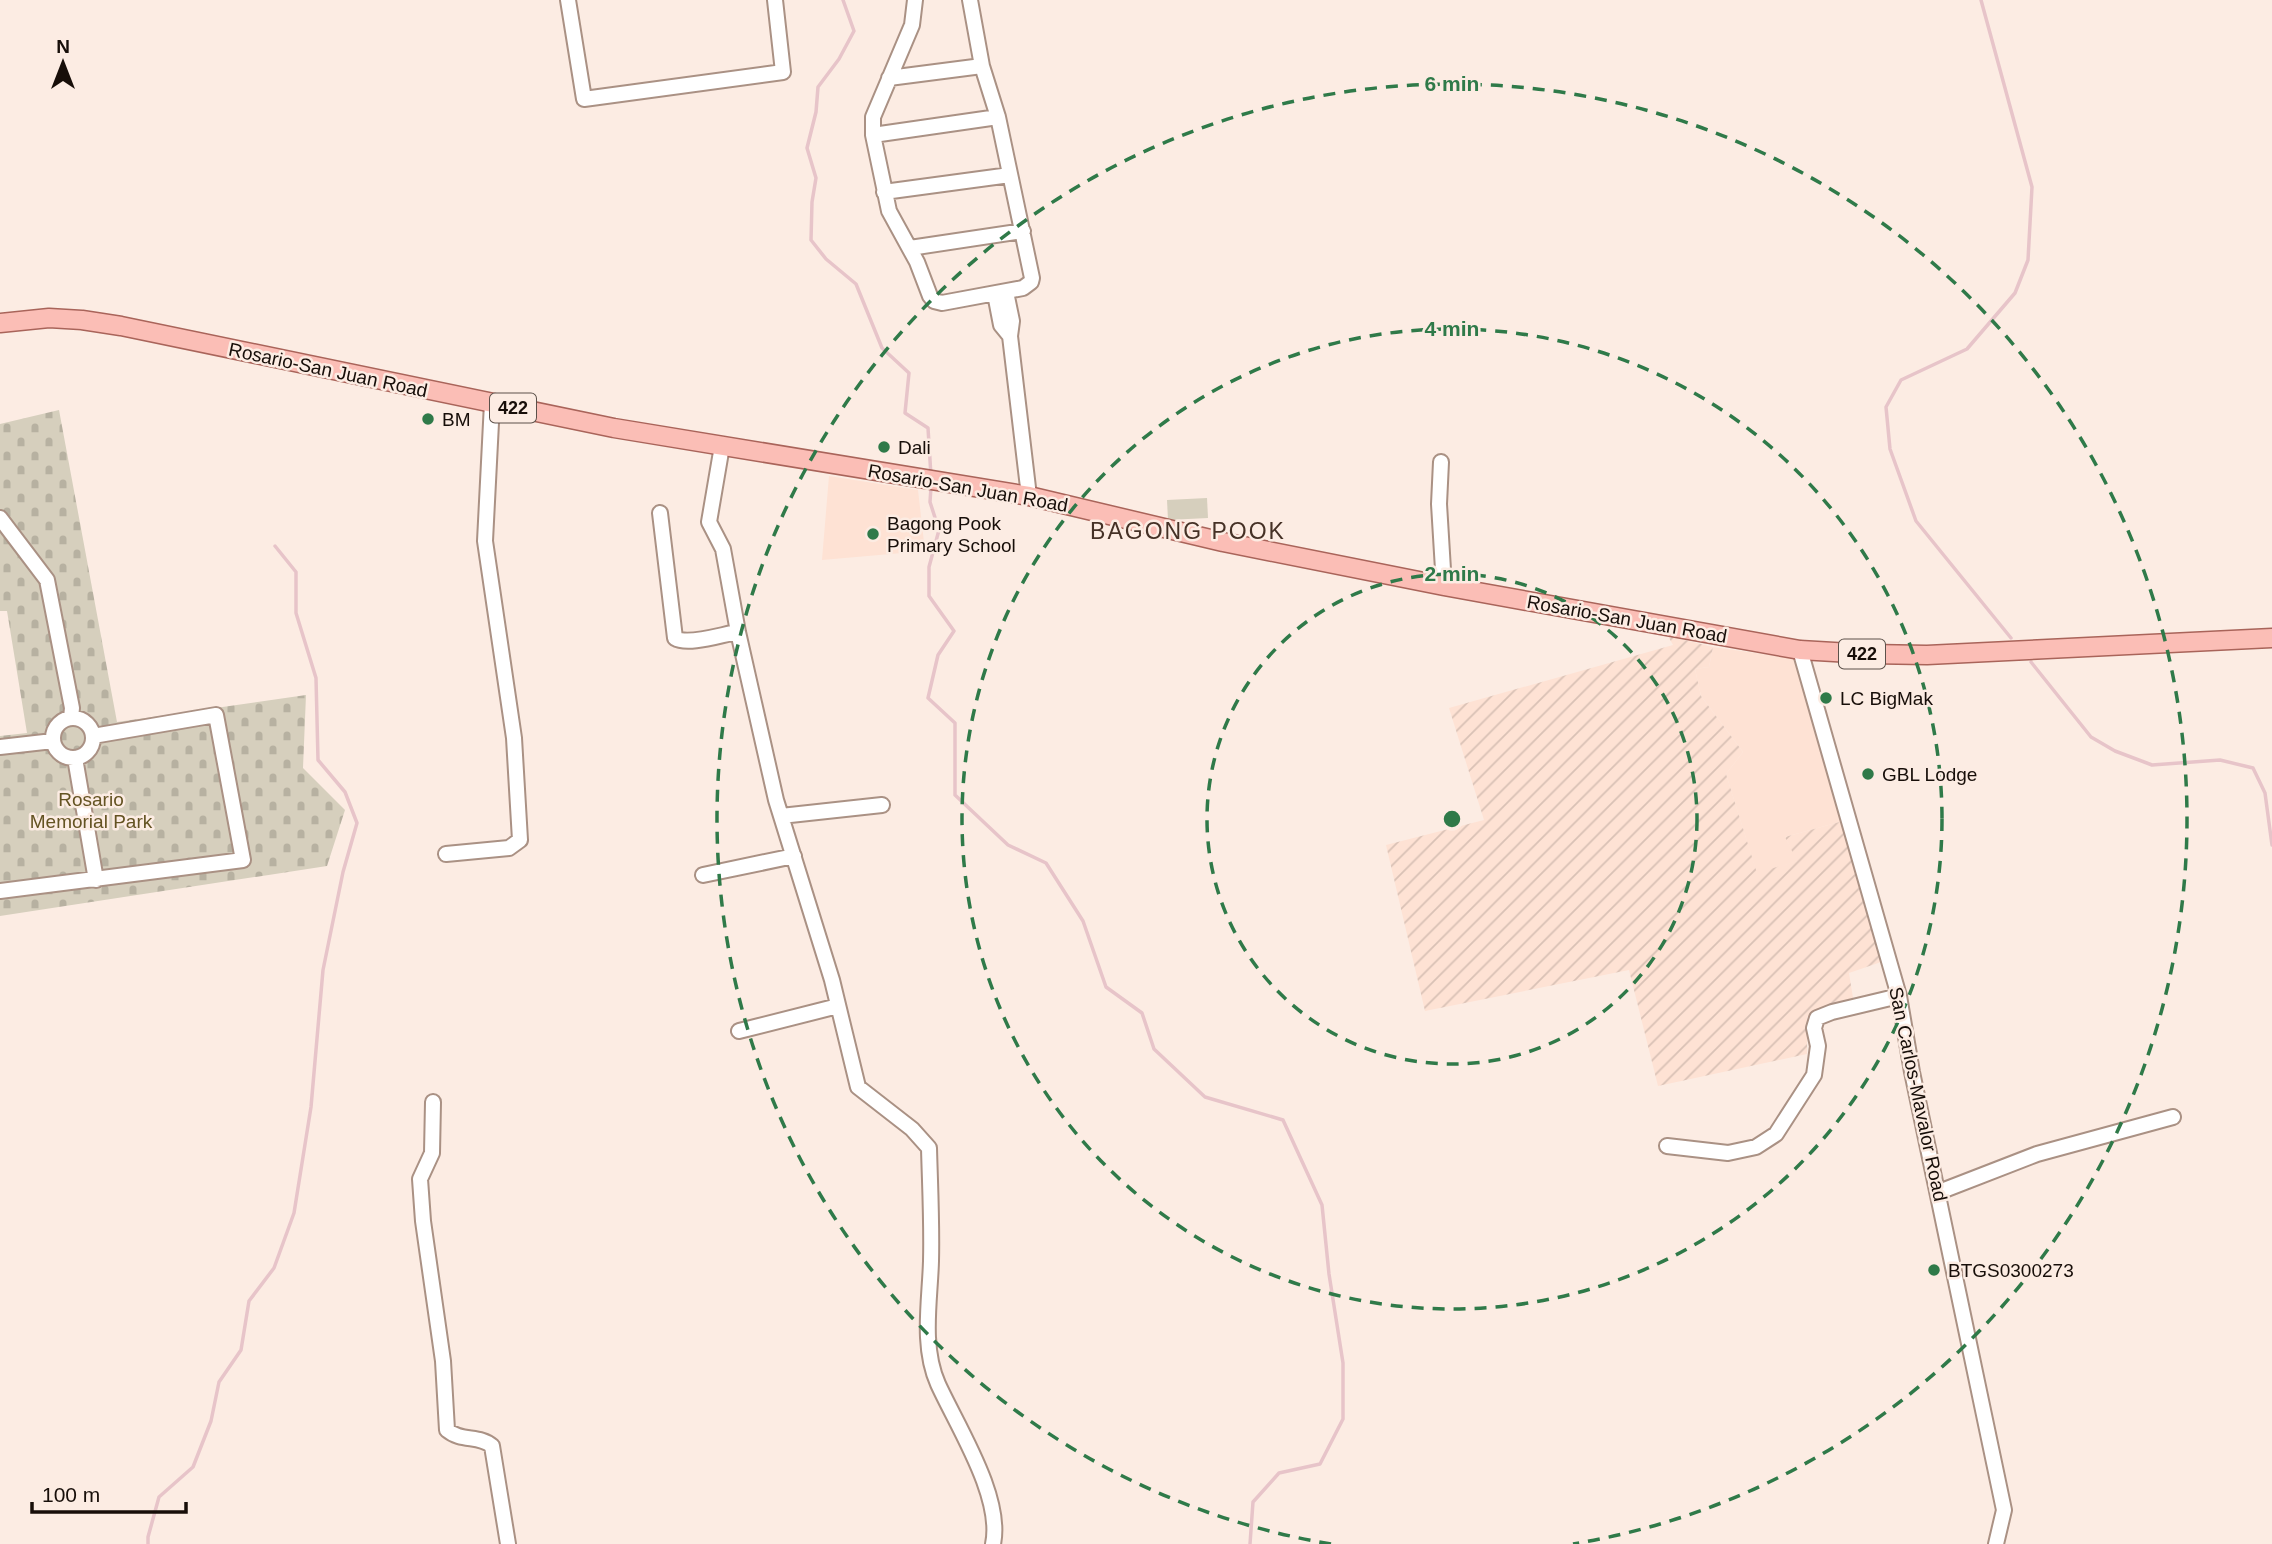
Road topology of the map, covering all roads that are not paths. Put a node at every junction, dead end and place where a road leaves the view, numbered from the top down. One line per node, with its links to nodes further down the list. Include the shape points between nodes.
1 (568, 0): 2 (street, via 584,99 783,72)
2 (775, 0)
3 (915, 0): 6 (street, via 912,25)
4 (970, 0): 5 (street)
5 (982, 66): 6 (street); 7 (street)
6 (889, 78): 8 (street, via 873,117)
7 (998, 117): 8 (street); 9 (street)
8 (873, 135): 10 (street)
9 (1010, 175): 10 (street); 11 (street)
10 (884, 192): 12 (street)
11 (1023, 231): 12 (street); 13 (street, via 1031,282)
12 (910, 248): 13 (street, via 934,301)
13 (1000, 293): 18 (street, via 1012,321)
14 (0, 323): 15 (main road, Rosario-San Juan Road / 422, via 48,318 121,326)
15 (492, 403): 16 (main road, Rosario-San Juan Road / 422); 32 (street, via 485,541 514,738 520,840 509,848)
16 (722, 446): 18 (main road, Rosario-San Juan Road / 422); 22 (street, via 709,522 723,549)
17 (1440, 462): 21 (street)
18 (1028, 496): 21 (main road, Rosario-San Juan Road / 422, via 1223,542)
19 (660, 513): 22 (street, via 675,638 689,641)
20 (0, 518): 25 (street, via 47,580)
21 (1444, 586): 24 (main road, Rosario-San Juan Road / 422)
22 (738, 632): 31 (street)
23 (2272, 638): 24 (main road, Rosario-San Juan Road / 422, via 1927,655)
24 (1800, 650): 37 (street, San Carlos-Mavalor Road)
25 (71, 718): 26 (street, via 86,722); 27 (street, via 55,728)
26 (93, 736): 29 (street, via 91,748); 35 (street, via 216,715 243,860)
27 (53, 741): 28 (street); 29 (street, via 58,752)
28 (0, 747)
29 (75, 758): 35 (street)
30 (882, 805): 31 (street)
31 (781, 816): 33 (street)
32 (446, 854)
33 (794, 856): 34 (street); 38 (street)
34 (704, 876)
35 (96, 880): 36 (street)
36 (0, 891)
37 (1899, 996): 42 (street, via 1817,1018 1814,1075 1776,1134 1756,1147 1728,1153); 43 (street, San Carlos-Mavalor Road)
38 (838, 1006): 39 (street); 45 (street, via 858,1087 929,1148 928,1338 937,1381 972,1450 990,1503)
39 (739, 1031)
40 (433, 1102): 44 (street, via 432,1153 420,1179 447,1430 455,1437 486,1440 492,1446)
41 (2174, 1117): 43 (street, via 2037,1154)
42 (1667, 1146)
43 (1939, 1192): 46 (street, San Carlos-Mavalor Road, via 2004,1510)
44 (508, 1544)
45 (993, 1544)
46 (1996, 1544)

